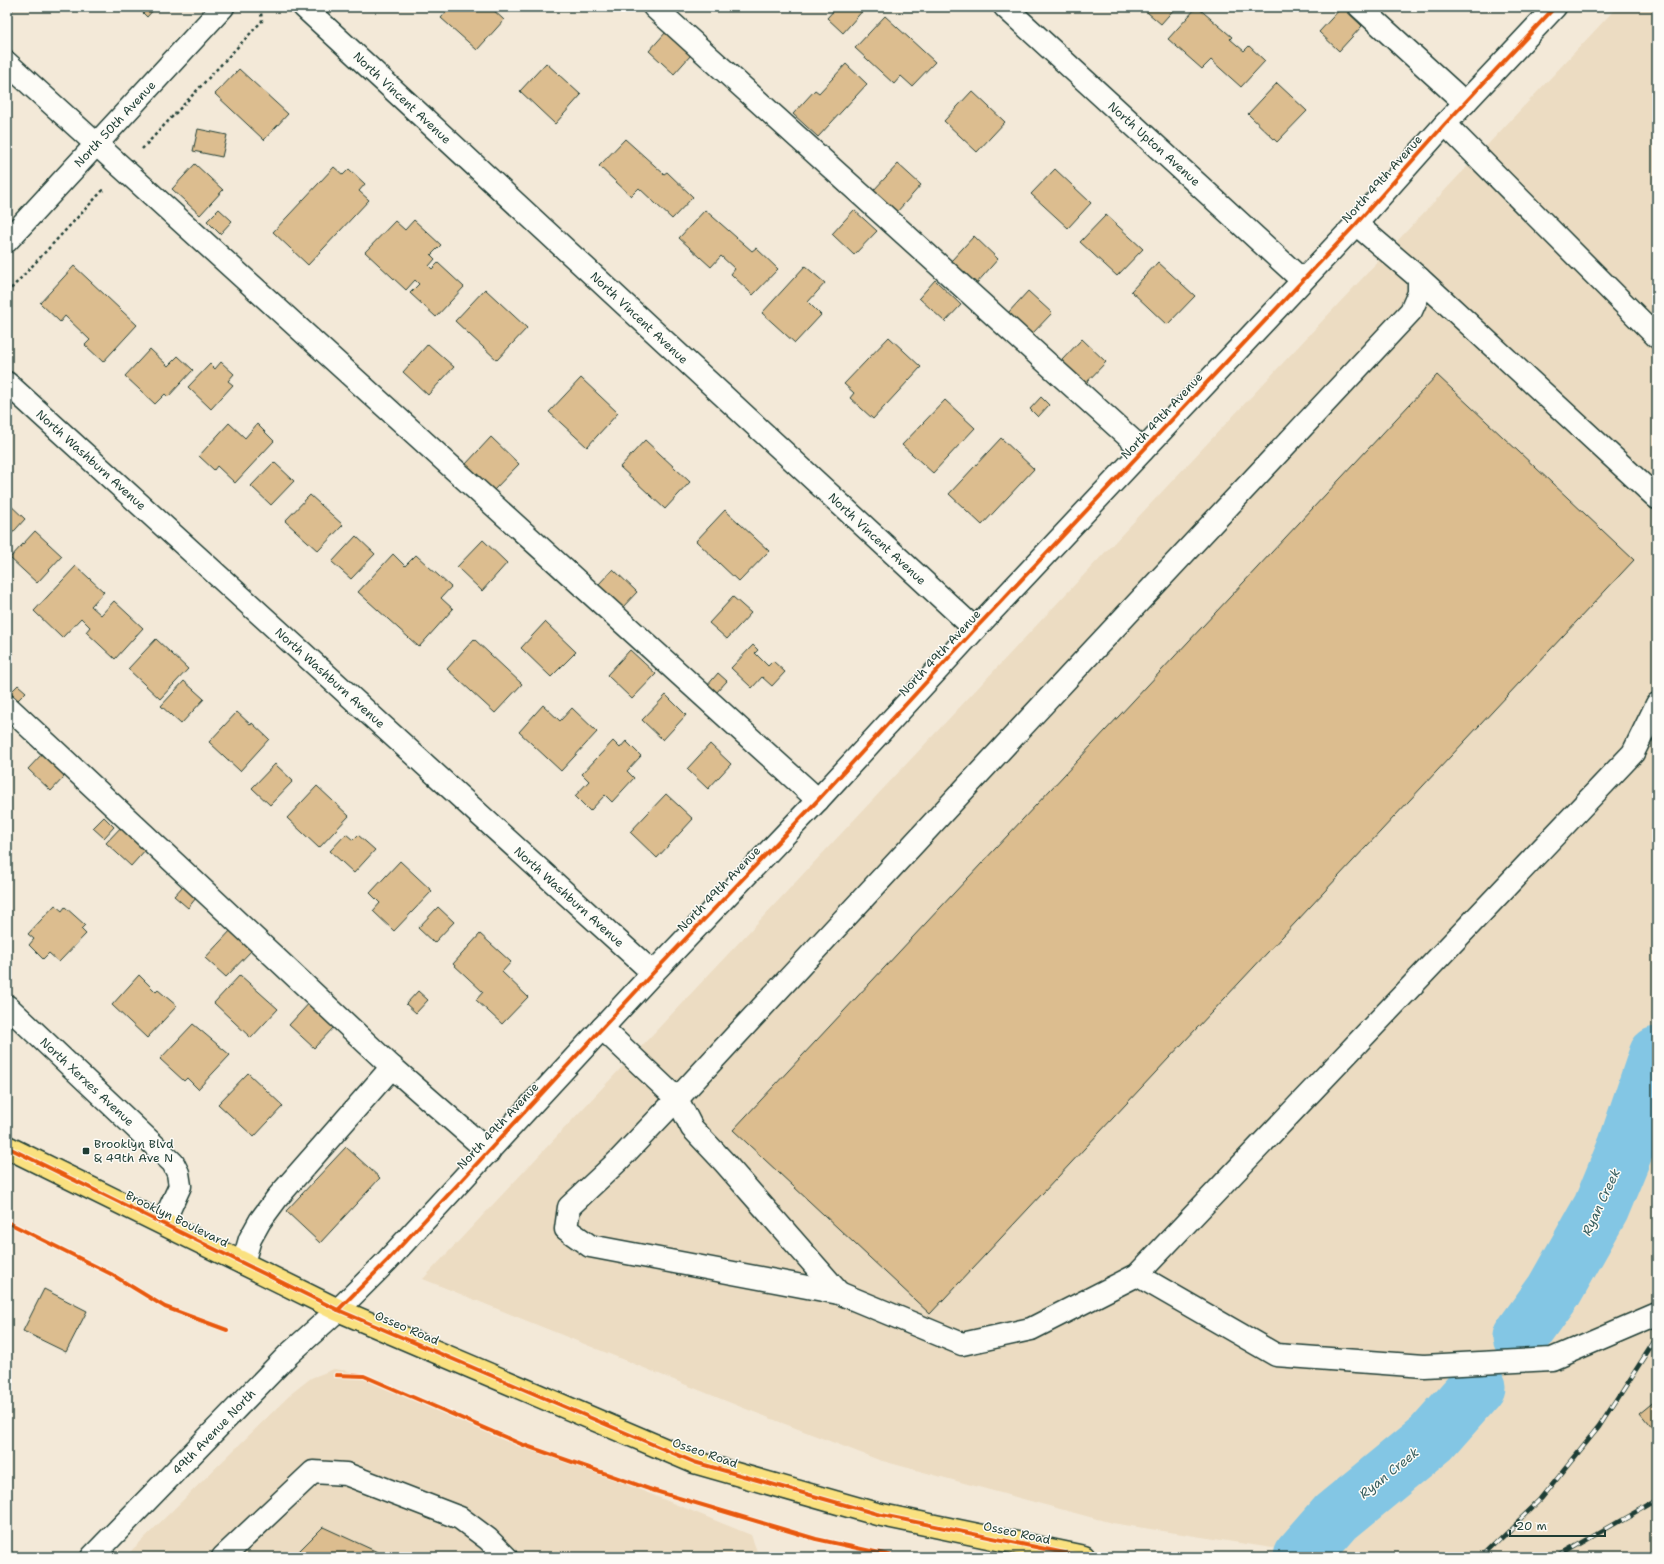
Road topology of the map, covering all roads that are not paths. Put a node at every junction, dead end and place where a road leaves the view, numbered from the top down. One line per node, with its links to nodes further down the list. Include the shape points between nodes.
1 (223, 7): 10 (street, North 50th Avenue)
2 (304, 7): 19 (street, North Vincent Avenue)
3 (654, 7): 17 (street)
4 (1004, 7): 14 (street, North Upton Avenue)
5 (1360, 7): 8 (street)
6 (1555, 7): 8 (street, North 49th Avenue)
7 (7, 63): 10 (street)
8 (1465, 103): 9 (street, North 49th Avenue)
9 (1445, 124): 11 (street, North 49th Avenue); 15 (street)
10 (96, 144): 12 (street, North 50th Avenue); 22 (street)
11 (1356, 224): 13 (street); 14 (street, North 49th Avenue)
12 (7, 241)
13 (1419, 278): 18 (street); 27 (street, via 1419,293 1411,311)
14 (1302, 280): 17 (street, North 49th Avenue)
15 (1657, 337)
16 (7, 383): 23 (street, North Washburn Avenue)
17 (1143, 450): 19 (street, North 49th Avenue)
18 (1657, 498)
19 (975, 629): 22 (street, North 49th Avenue)
20 (1657, 704): 32 (street, via 1633,753)
21 (7, 706): 26 (street)
22 (818, 800): 23 (street, North 49th Avenue)
23 (653, 973): 25 (street, North 49th Avenue)
24 (7, 1006): 30 (street, North Xerxes Avenue, via 173,1163 180,1186)
25 (602, 1028): 27 (street); 29 (street, North 49th Avenue)
26 (392, 1067): 29 (street); 31 (street, via 260,1220 250,1239)
27 (677, 1099): 33 (street, via 692,1128); 33 (street, via 619,1160 569,1207 566,1229 590,1246)
28 (7, 1147): 30 (main road, Brooklyn Boulevard)
29 (489, 1152): 34 (street, North 49th Avenue)
30 (163, 1223): 31 (main road, Brooklyn Boulevard)
31 (243, 1262): 34 (main road, Brooklyn Boulevard)
32 (1137, 1275): 33 (street, via 1031,1329 962,1344); 35 (street, via 1276,1355 1424,1366 1552,1359)
33 (840, 1293)
34 (338, 1310): 36 (street, 49th Avenue North, via 288,1355); 39 (main road, Osseo Road, via 390,1330 694,1462 877,1514)
35 (1657, 1314)
36 (97, 1555)
37 (223, 1557): 38 (street, via 313,1472 346,1474 460,1518 488,1539)
38 (506, 1557)
39 (1084, 1557)

